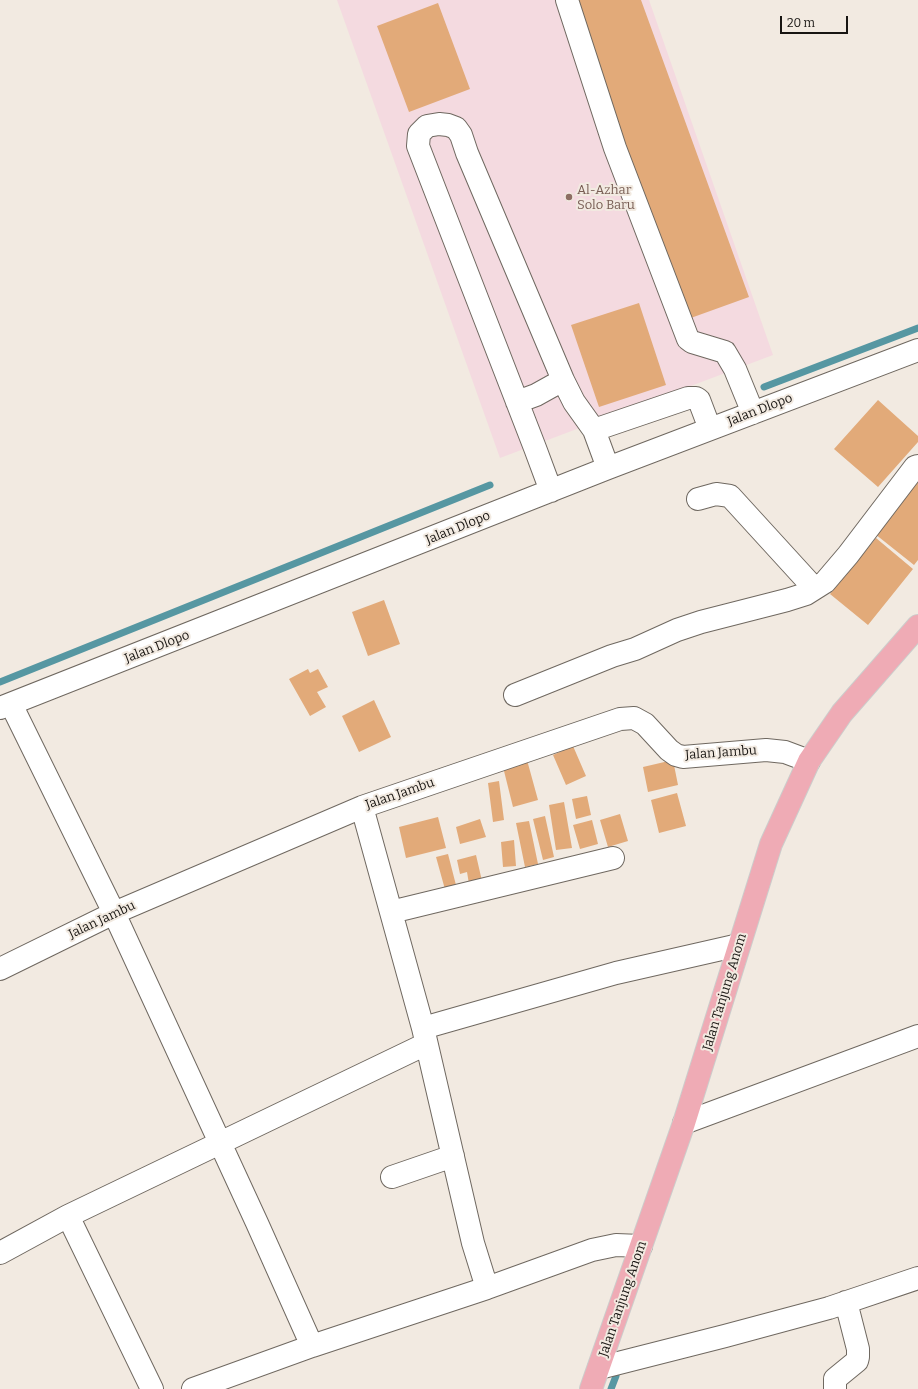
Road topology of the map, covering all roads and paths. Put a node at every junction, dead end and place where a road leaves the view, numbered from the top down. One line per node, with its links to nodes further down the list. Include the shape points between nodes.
1 (567, 0): 5 (street, via 615,148 688,339 725,352)
2 (918, 350): 5 (street, Jalan Dlopo)
3 (563, 380): 4 (street); 4 (street, via 461,135 456,128 448,125 427,126 419,134 418,146); 7 (street, via 574,402)
4 (517, 402): 10 (street)
5 (753, 413): 6 (street, Jalan Dlopo)
6 (705, 415): 7 (street, via 696,398 688,398); 9 (street, Jalan Dlopo)
7 (594, 430): 9 (street)
8 (918, 466): 12 (street, via 825,582)
9 (608, 468): 10 (street, Jalan Dlopo)
10 (551, 490): 15 (street, Jalan Dlopo)
11 (698, 499): 12 (street, via 716,494 730,496)
12 (814, 588): 14 (street, via 806,594 787,600 701,622)
13 (918, 626): 16 (main road, Jalan Tanjung Anom, via 842,713)
14 (515, 695)
15 (5, 706): 20 (street)
16 (809, 761): 17 (street, Jalan Jambu, via 785,752 766,750 683,757 669,750 645,724 634,718 620,719); 21 (main road, Jalan Tanjung Anom, via 771,844)
17 (362, 807): 19 (street); 20 (street, Jalan Jambu)
18 (613, 858): 19 (street)
19 (391, 912): 23 (street)
20 (114, 913): 22 (street, Jalan Jambu); 26 (street)
21 (739, 946): 23 (street, via 616,973); 25 (main road, Jalan Tanjung Anom)
22 (0, 969)
23 (425, 1036): 26 (street); 27 (street)
24 (918, 1036): 25 (street)
25 (684, 1123): 30 (main road, Jalan Tanjung Anom)
26 (220, 1144): 29 (street); 35 (street)
27 (453, 1156): 28 (street); 33 (street, via 473,1243)
28 (392, 1177)
29 (68, 1216): 31 (street); 37 (street)
30 (641, 1246): 33 (street, via 616,1245 592,1250); 36 (main road, Jalan Tanjung Anom)
31 (0, 1253)
32 (918, 1278): 34 (street)
33 (487, 1288): 35 (street)
34 (846, 1302): 36 (street); 40 (street, via 858,1356 857,1361 835,1379)
35 (312, 1346): 38 (street)
36 (598, 1368): 39 (main road, Jalan Tanjung Anom)
37 (152, 1389)
38 (193, 1389)
39 (591, 1389)
40 (835, 1389)

